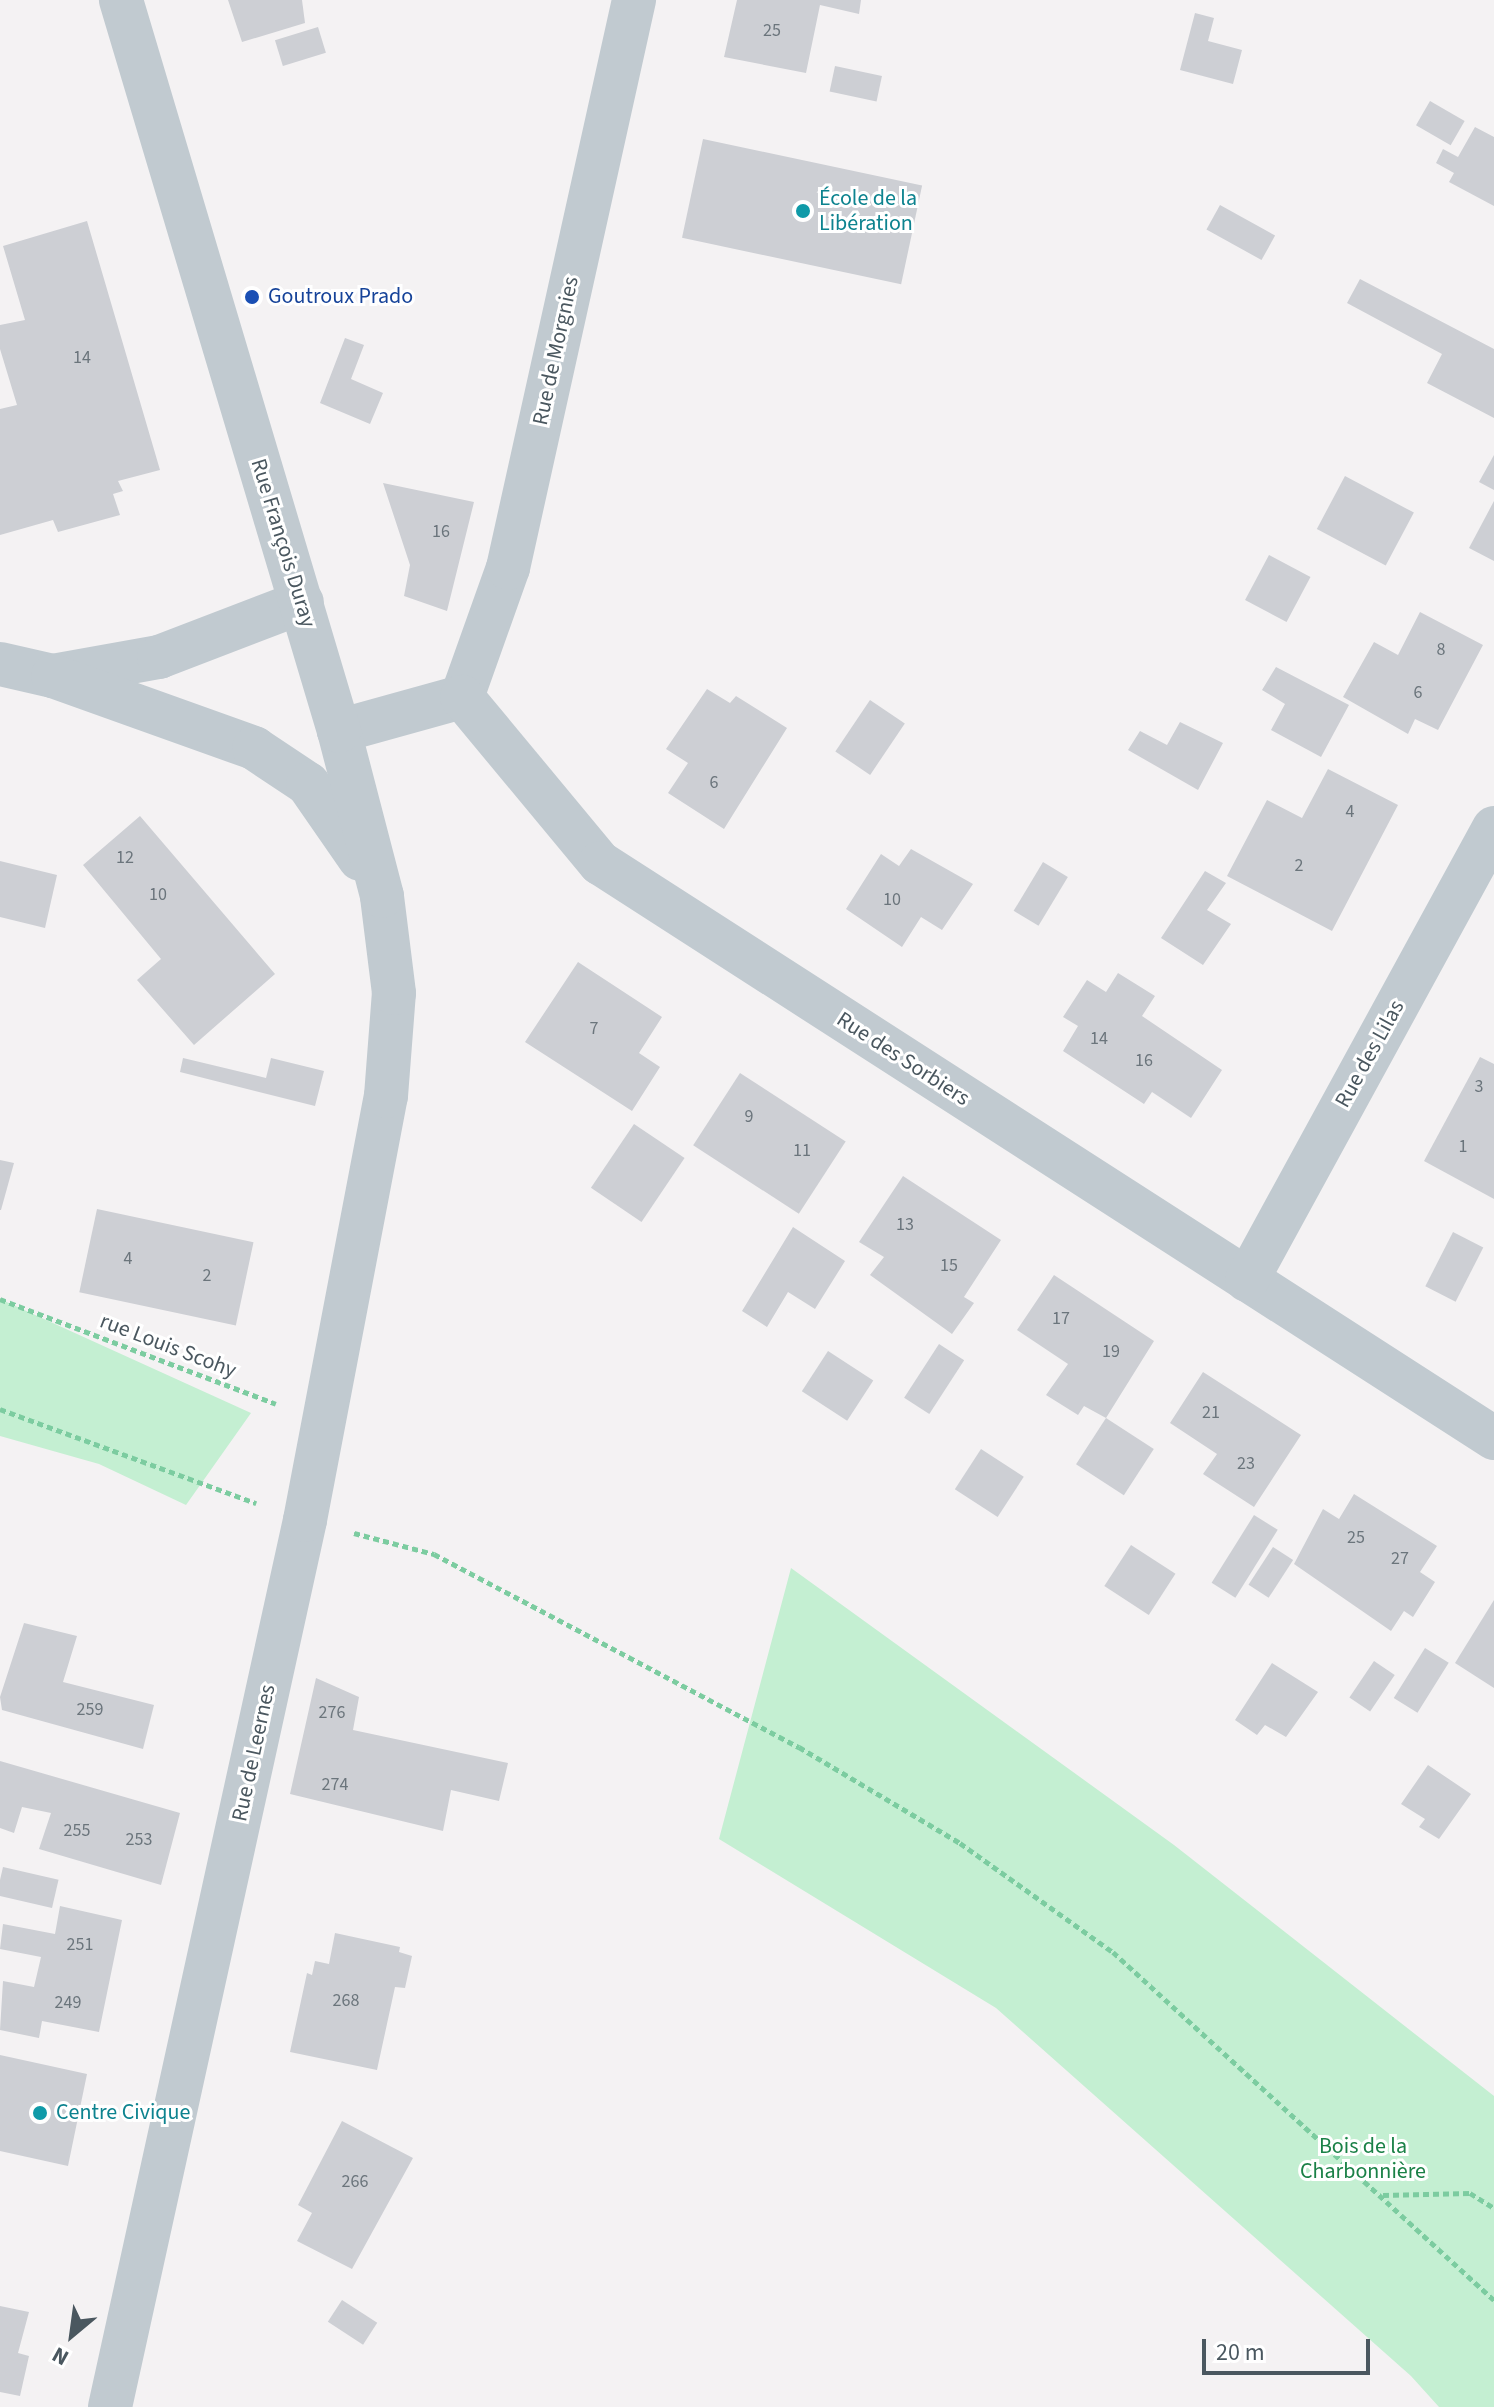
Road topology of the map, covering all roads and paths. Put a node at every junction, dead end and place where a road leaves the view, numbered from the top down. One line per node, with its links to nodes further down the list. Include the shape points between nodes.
1 (121, 0): 3 (street, Rue François Duray)
2 (634, 0): 6 (street, Rue de Morgnies, via 508,568)
3 (302, 602): 5 (street, via 159,657); 7 (street, Rue François Duray)
4 (0, 664): 5 (street)
5 (53, 676): 9 (street, via 254,748 276,762 308,784 344,830)
6 (462, 697): 7 (street); 11 (street, Rue des Sorbiers, via 600,863)
7 (339, 731): 9 (street, Rue François Duray)
8 (1494, 828): 11 (street, Rue des Lilas)
9 (382, 896): 10 (street, Rue François Duray, via 394,993)
10 (386, 1096): 14 (street, Rue de Leernes)
11 (1247, 1280): 15 (street, Rue des Sorbiers)
12 (0, 1299): 14 (path, rue Louis Scohy)
13 (0, 1409): 16 (path)
14 (324, 1423): 16 (street, Rue de Leernes)
15 (1494, 1438)
16 (305, 1520): 17 (path, via 434,1554 799,1747 960,1843 1113,1952); 20 (street, Rue de Leernes)
17 (1382, 2195): 18 (path, via 1470,2193); 19 (path)
18 (1494, 2208)
19 (1494, 2300)
20 (110, 2407)

